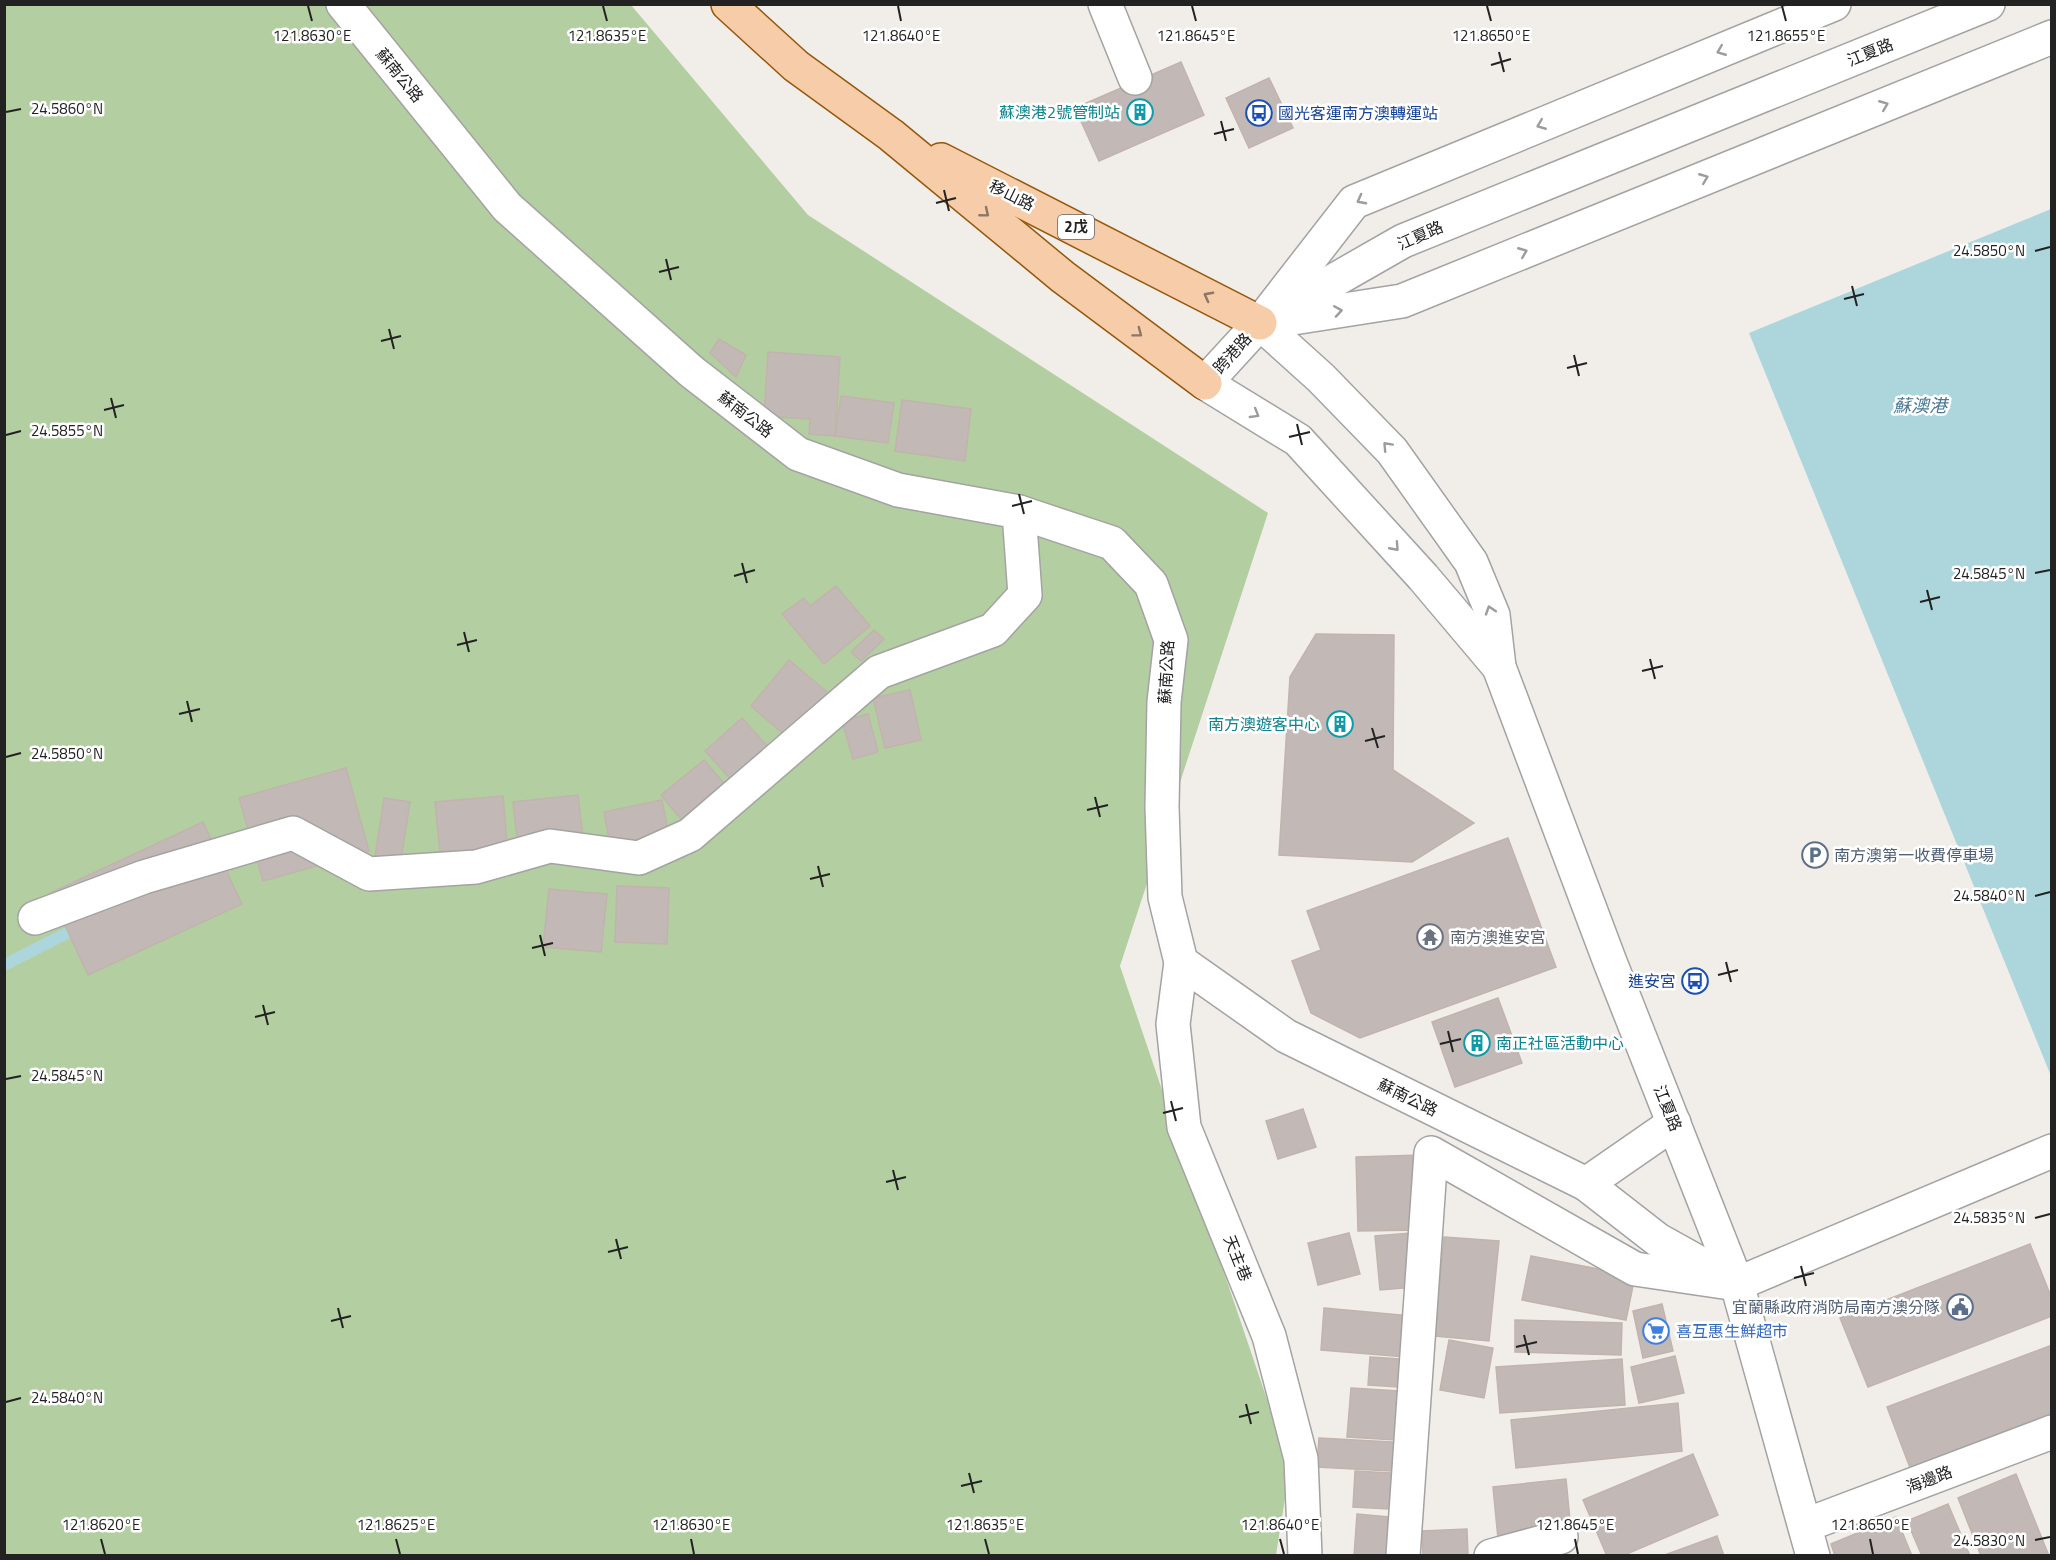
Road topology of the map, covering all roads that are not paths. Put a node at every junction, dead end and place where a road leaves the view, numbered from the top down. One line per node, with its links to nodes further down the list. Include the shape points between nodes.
1 (343, 4): 11 (street, 蘇南公路, via 507,207 692,372 798,454 898,490)
2 (728, 4): 8 (main road, 移山路 / 2戊, via 796,66)
3 (1105, 4): 7 (street)
4 (1834, 4): 9 (street, one-way to 9, via 1354,202)
5 (1988, 4): 9 (street, 江夏路, via 1403,241)
6 (2052, 37): 9 (street, one-way to 6, via 1402,301)
7 (1135, 78)
8 (891, 135): 9 (main road, 移山路 / 2戊, one-way to 8); 10 (main road, 移山路 / 2戊, one-way to 10, via 1063,277)
9 (1260, 323): 10 (street, 跨港路); 12 (street, 江夏路 / 2戊, one-way to 9, via 1493,615 1471,562 1392,451)
10 (1205, 383): 12 (street, 江夏路 / 2戊, one-way to 12, via 1298,440)
11 (1019, 512): 13 (street, via 1025,595 993,630 879,672 690,835 639,858 550,846 476,867 369,874 294,833 144,878); 14 (street, 蘇南公路, via 1112,543 1151,584 1171,640 1164,702 1162,807 1165,897)
12 (1499, 667): 15 (street, 江夏路)
13 (35, 918)
14 (1181, 962): 17 (street, 蘇南公路, via 1286,1036); 22 (street, 天主巷, via 1173,1024 1184,1127 1269,1336 1301,1459)
15 (1674, 1123): 17 (street); 18 (street, 江夏路)
16 (2052, 1152): 18 (street)
17 (1586, 1184): 18 (street, 蘇南公路, via 1658,1240)
18 (1737, 1284): 21 (street, 江夏路); 23 (street, via 1635,1269 1431,1153)
19 (2052, 1432): 21 (street, 海邊路)
20 (1561, 1537): 24 (street)
21 (1809, 1540)
22 (1305, 1556)
23 (1403, 1556)
24 (1491, 1556)

